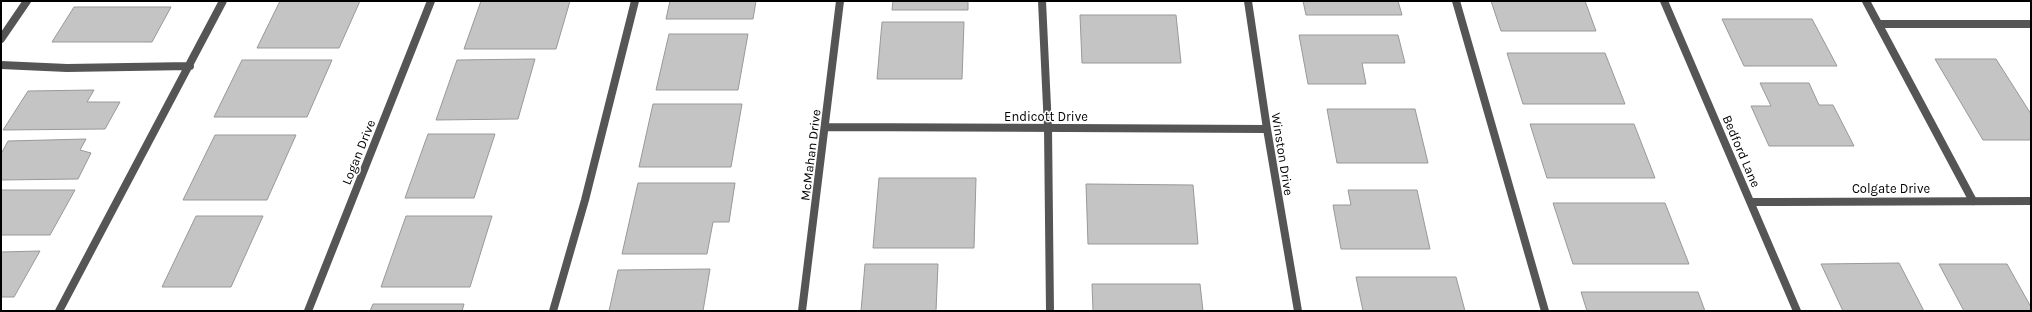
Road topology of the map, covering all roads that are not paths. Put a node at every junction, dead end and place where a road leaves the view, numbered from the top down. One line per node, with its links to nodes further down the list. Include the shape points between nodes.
1 (27, 1): 13 (street)
2 (223, 1): 15 (street)
3 (431, 1): 23 (street, Logan Drive)
4 (635, 1): 24 (street, via 585,200)
5 (840, 1): 16 (street, McMahan Drive)
6 (1042, 1): 17 (street)
7 (1248, 1): 18 (street, Winston Drive)
8 (1456, 1): 28 (street)
9 (1664, 1): 21 (street, Bedford Lane)
10 (1866, 1): 11 (street)
11 (1880, 24): 12 (street); 19 (street)
12 (2031, 24)
13 (1, 39)
14 (1, 65): 15 (street, via 67,68)
15 (190, 66): 22 (street)
16 (826, 127): 17 (street, Endicott Drive); 25 (street, McMahan Drive)
17 (1048, 128): 18 (street, Endicott Drive); 26 (street)
18 (1267, 128): 27 (street, Winston Drive)
19 (1973, 201): 20 (street, Colgate Drive); 21 (street, Colgate Drive)
20 (2031, 201)
21 (1751, 202): 29 (street, Bedford Lane)
22 (59, 311)
23 (308, 311)
24 (553, 311)
25 (802, 311)
26 (1050, 311)
27 (1298, 311)
28 (1545, 311)
29 (1797, 311)

